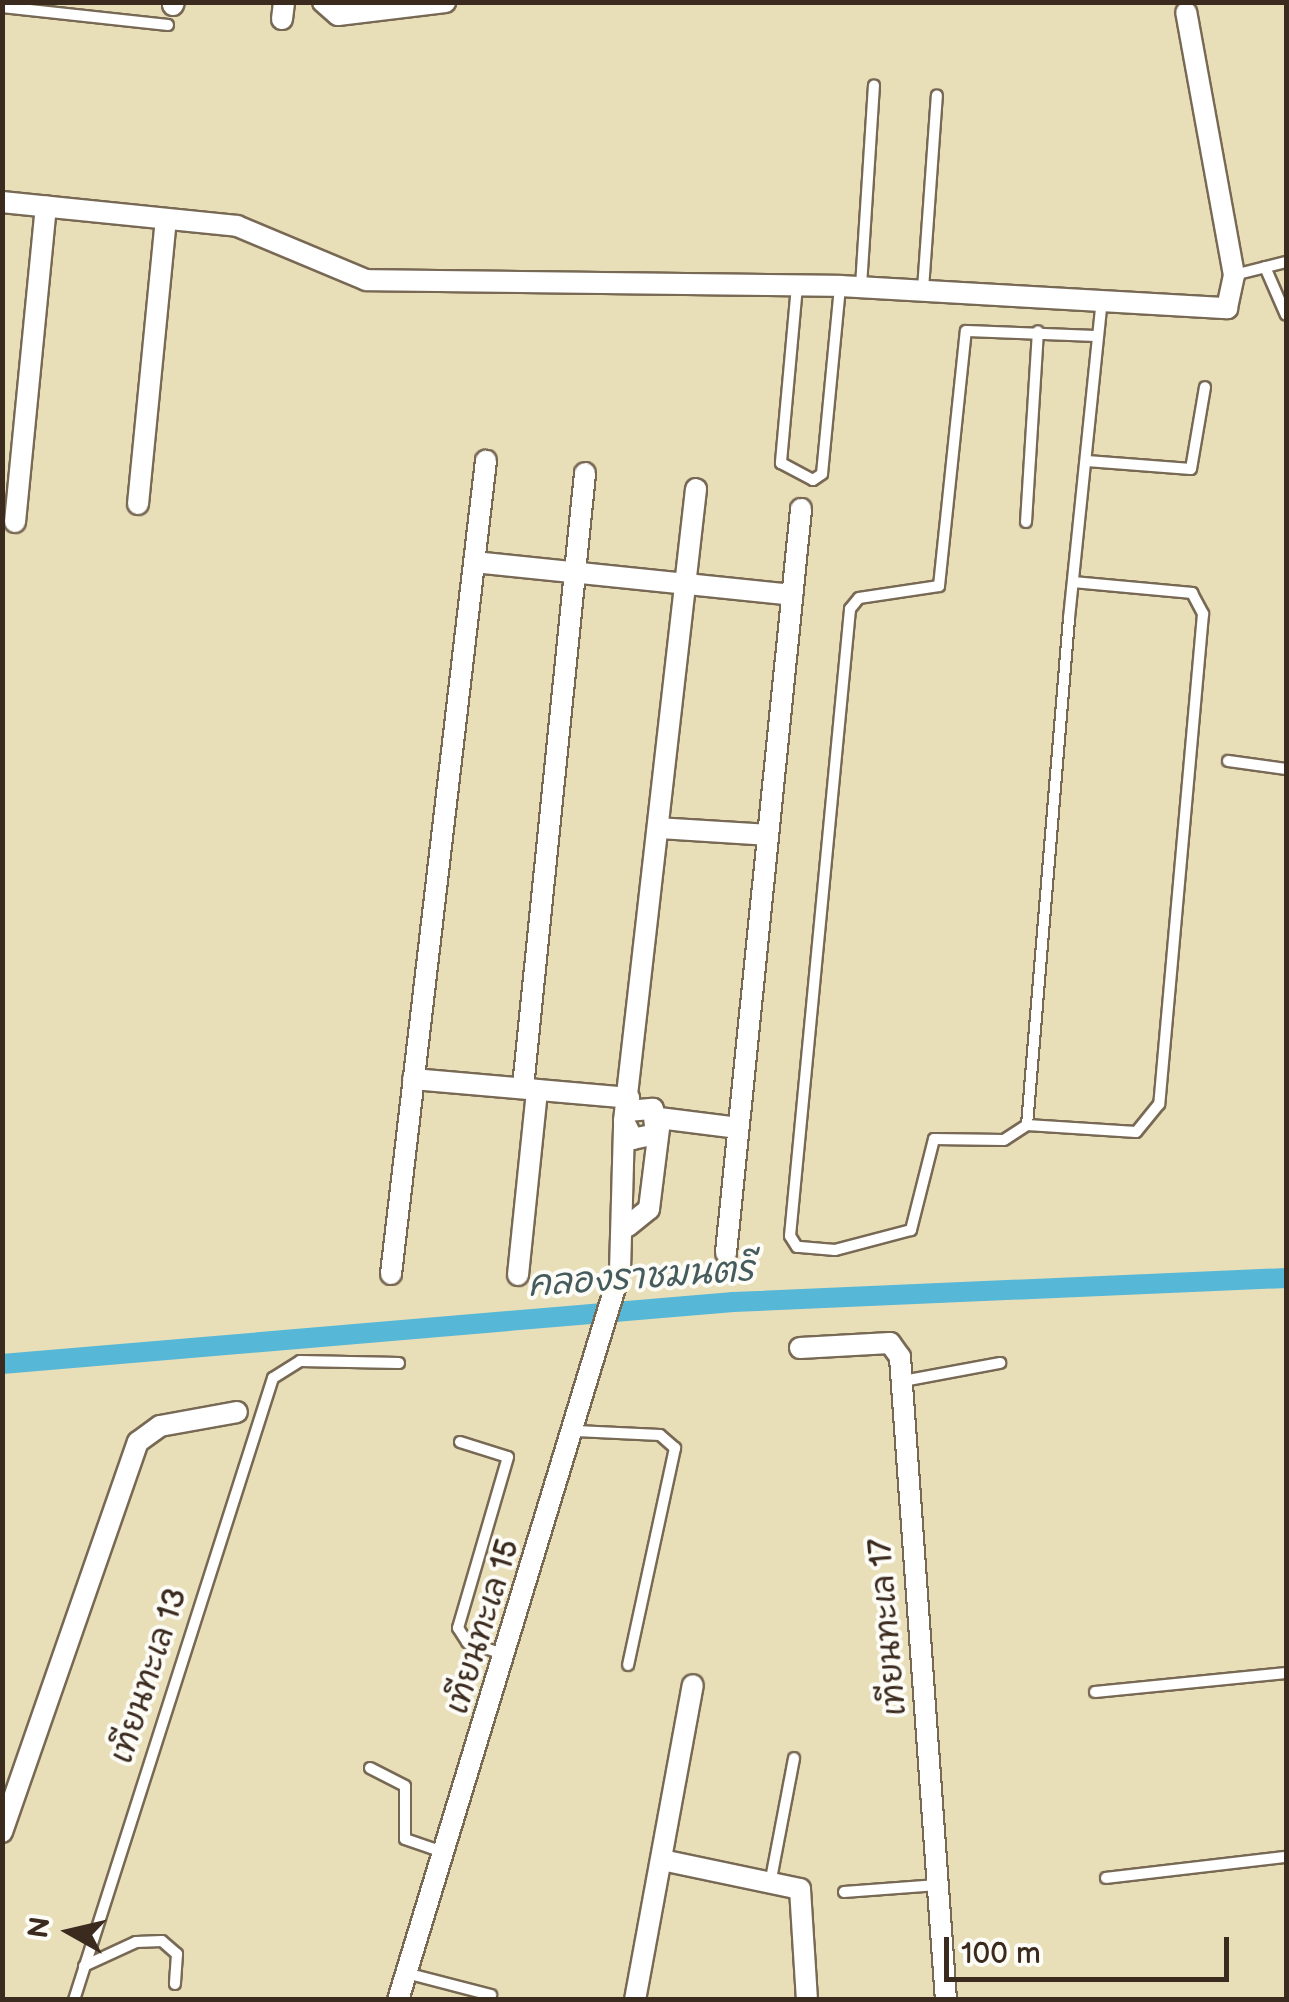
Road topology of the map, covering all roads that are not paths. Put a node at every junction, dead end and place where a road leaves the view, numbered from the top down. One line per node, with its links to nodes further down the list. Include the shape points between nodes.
1 (323, 2): 2 (street, via 338,15)
2 (433, 3)
3 (2, 6): 4 (lane)
4 (172, 11)
5 (1186, 12): 13 (street)
6 (874, 85): 15 (lane)
7 (937, 96): 16 (lane)
8 (2, 202): 9 (street)
9 (46, 206): 10 (street); 28 (street)
10 (166, 219): 14 (street, via 249,230 366,280); 26 (street)
11 (1286, 262): 12 (lane)
12 (1266, 268): 13 (lane); 18 (lane)
13 (1234, 275): 17 (street, via 1228,308)
14 (796, 286): 15 (street); 15 (lane, via 781,463 813,480 822,474)
15 (850, 287): 16 (street)
16 (923, 290): 17 (street)
17 (1102, 296): 20 (lane)
18 (1286, 315)
19 (1038, 332): 20 (lane); 29 (lane); 43 (lane, via 966,330 940,582 928,594 860,598 850,610 790,1236 809,1250 894,1238 919,1215 934,1139 1004,1140)
20 (1096, 336): 22 (lane)
21 (1206, 387): 22 (lane, via 1191,469)
22 (1087, 460): 32 (lane)
23 (486, 461): 30 (street)
24 (585, 473): 31 (street)
25 (696, 490): 33 (street)
26 (138, 504)
27 (801, 509): 34 (street)
28 (15, 522)
29 (1026, 522)
30 (474, 562): 31 (street); 39 (street)
31 (572, 572): 33 (street); 40 (street)
32 (1073, 582): 43 (lane); 43 (lane, via 1192,593 1204,614 1157,1118 1136,1132)
33 (685, 584): 34 (street); 37 (street)
34 (792, 595): 38 (street)
35 (1228, 761): 36 (lane)
36 (1286, 769)
37 (658, 828): 38 (street); 41 (street)
38 (768, 835): 44 (street)
39 (413, 1078): 40 (street); 47 (street)
40 (530, 1089): 41 (street); 48 (street)
41 (627, 1111): 42 (street, via 648,1106); 42 (street, via 639,1142); 45 (street, via 617,1206)
42 (659, 1123): 44 (street); 45 (street, via 649,1209)
43 (1026, 1125)
44 (738, 1128): 46 (street)
45 (628, 1226): 54 (street, เทียนทะเล 15)
46 (726, 1252)
47 (390, 1274)
48 (518, 1275)
49 (800, 1348): 52 (street, เทียนทะเล 17, via 890,1343)
50 (399, 1363): 71 (lane, เทียนทะเล 13, via 279,1369)
51 (1000, 1363): 52 (lane)
52 (902, 1382): 69 (street, เทียนทะเล 17)
53 (236, 1412): 63 (street, via 160,1426 138,1442)
54 (576, 1430): 56 (street, เทียนทะเล 15); 57 (lane, via 660,1436 675,1448)
55 (460, 1442): 56 (lane, via 508,1457 458,1628 467,1642)
56 (506, 1655): 64 (street, เทียนทะเล 15)
57 (628, 1665)
58 (1286, 1674): 60 (lane)
59 (693, 1685): 66 (street)
60 (1095, 1692)
61 (794, 1758): 68 (lane)
62 (370, 1768): 64 (lane, via 404,1786 405,1839)
63 (2, 1832)
64 (444, 1852): 72 (street, เทียนทะเล 15)
65 (1286, 1857): 67 (lane)
66 (662, 1860): 68 (street); 77 (street)
67 (1106, 1878)
68 (771, 1879): 78 (street, via 804,1898)
69 (938, 1884): 70 (lane); 79 (street, เทียนทะเล 17)
70 (844, 1892)
71 (84, 1966): 73 (lane, via 136,1942 162,1941 176,1954); 75 (lane, เทียนทะเล 13)
72 (406, 1974): 74 (lane); 76 (street, เทียนทะเล 15)
73 (175, 1984)
74 (491, 1995)
75 (74, 2000)
76 (398, 2000)
77 (635, 2000)
78 (808, 2000)
79 (946, 2000)

